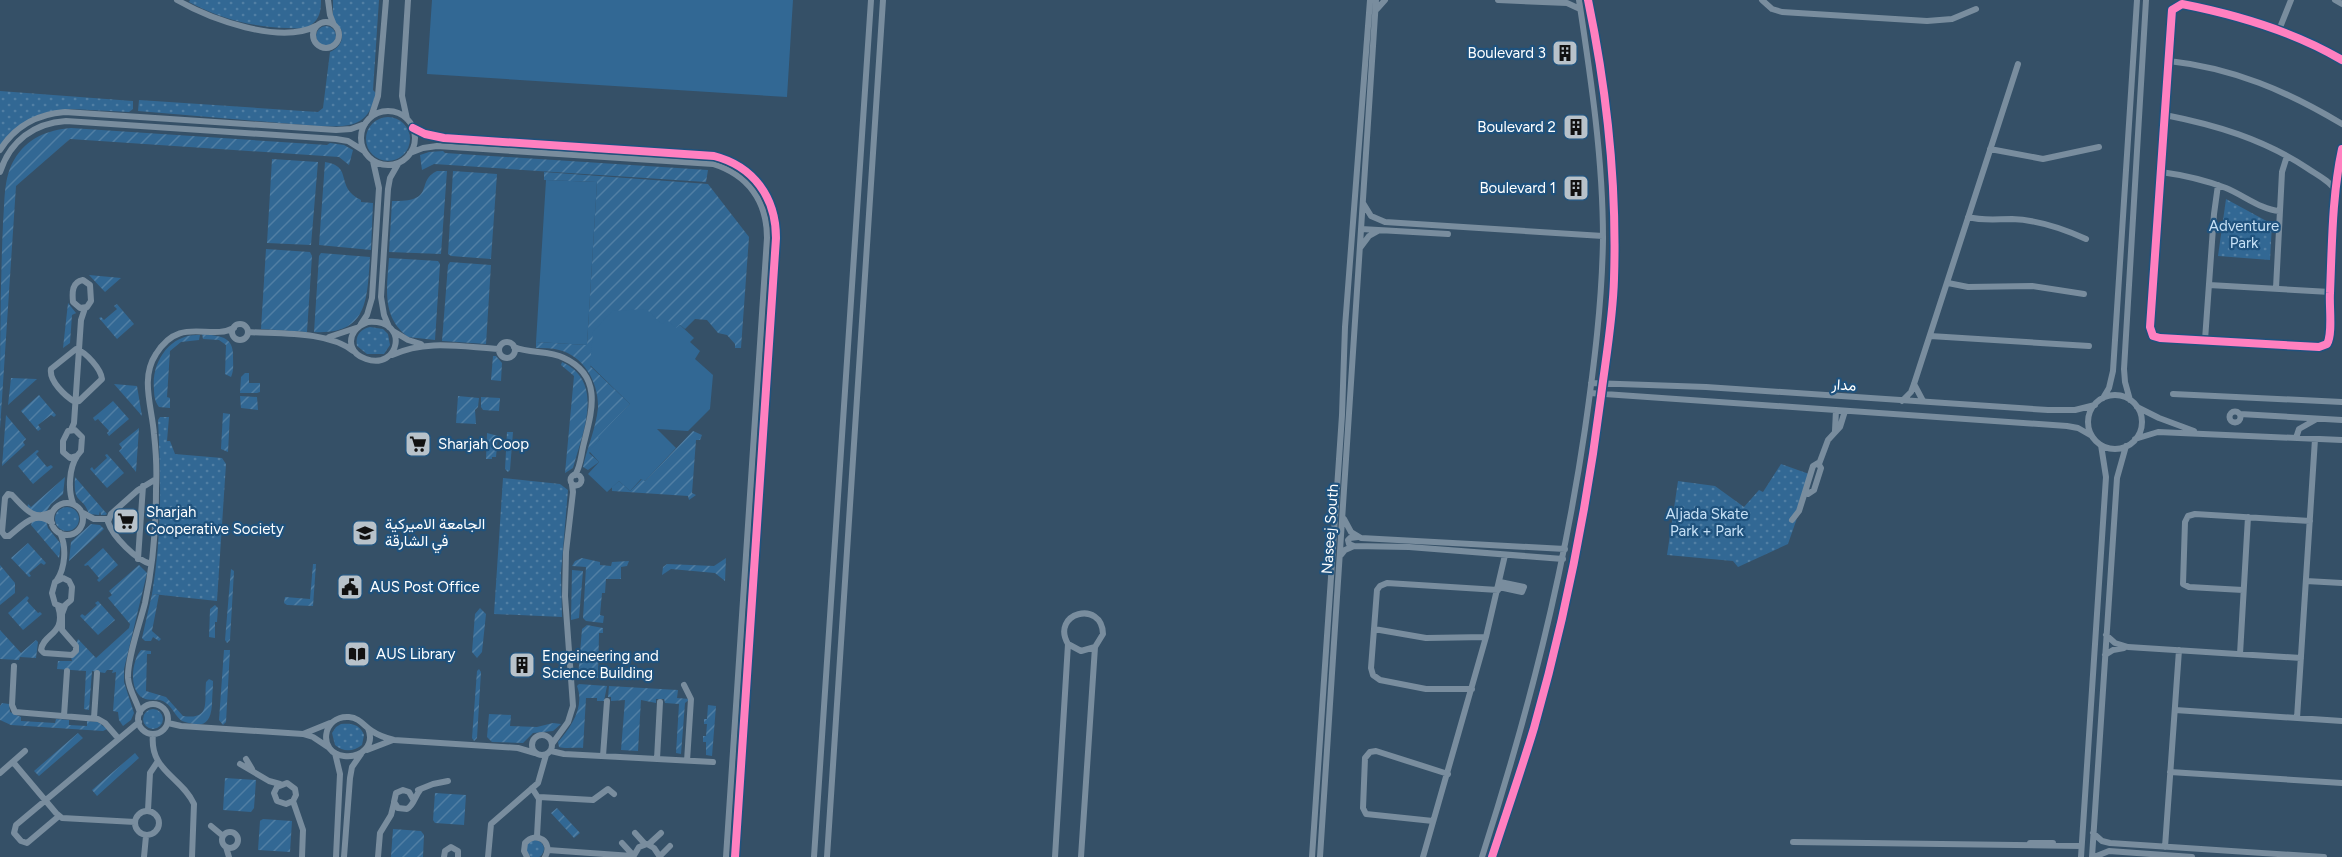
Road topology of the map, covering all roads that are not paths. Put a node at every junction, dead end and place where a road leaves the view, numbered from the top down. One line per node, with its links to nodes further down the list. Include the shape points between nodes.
1 (177, 0): 26 (street, via 240,26)
2 (386, 0): 32 (street, via 378,96)
3 (408, 0): 33 (street, via 402,96)
4 (871, 0): 265 (street)
5 (883, 0): 266 (street)
6 (1370, 0): 269 (street)
7 (1376, 0): 22 (street, Naseej South)
8 (1385, 0): 22 (street)
9 (1498, 0): 18 (street)
10 (1579, 0): 20 (street)
11 (1588, 0): 93 (street, via 1604,100 1614,201 1614,280)
12 (1762, 0): 21 (street, via 1782,12 1927,21 1952,19)
13 (2137, 0): 100 (street, via 2113,371)
14 (2146, 0): 102 (street, via 2124,369)
15 (2291, 0): 25 (street)
16 (2336, 0): 19 (street)
17 (328, 2): 23 (street); 24 (street)
18 (1571, 2): 20 (street)
19 (2342, 3)
20 (1580, 9): 61 (street, via 1596,127)
21 (1976, 9)
22 (1375, 12): 54 (street, Naseej South)
23 (317, 25): 24 (street); 26 (street); 27 (street)
24 (335, 25): 27 (street, via 338,37 334,44 327,47)
25 (2279, 30): 28 (street); 29 (street, via 2192,7 2177,10 2171,22)
26 (294, 32): 27 (street)
27 (316, 42)
28 (2342, 60)
29 (2169, 61): 31 (street); 35 (street, via 2247,77)
30 (2018, 64): 38 (street)
31 (2165, 115): 43 (street, via 2221,128); 47 (street)
32 (371, 117): 33 (street, via 389,111); 34 (street)
33 (407, 119): 36 (street)
34 (365, 124): 40 (street, via 336,130 65,112 27,123); 41 (street, via 361,136)
35 (2342, 124)
36 (413, 128): 42 (street, via 415,141); 133 (street, via 444,138 714,156 735,163 753,177 771,205 776,227)
37 (2099, 147): 38 (street, via 2043,159)
38 (1990, 148): 56 (street)
39 (2342, 149): 48 (street)
40 (0, 150)
41 (364, 151): 44 (street); 46 (street, via 336,139 66,121 40,127 24,136 12,148)
42 (410, 153): 45 (street); 129 (street, via 437,146 713,164 734,172 750,187 762,206 767,238)
43 (2287, 156): 49 (street); 55 (street, via 2282,168)
44 (373, 161): 45 (street, via 384,165); 51 (street)
45 (399, 163): 52 (street)
46 (0, 172)
47 (2161, 172): 50 (street); 82 (street, via 2151,334 2164,339)
48 (2337, 176): 49 (street); 53 (street)
49 (2325, 180): 53 (street)
50 (2218, 185): 55 (street); 67 (street)
51 (379, 188): 52 (street); 74 (street, via 372,298)
52 (388, 189): 76 (street, via 381,297)
53 (2336, 191): 62 (street)
54 (1363, 203): 57 (street); 58 (street, Naseej South)
55 (2279, 211): 68 (street)
56 (1968, 217): 64 (street, via 2032,221); 66 (street)
57 (1374, 218): 58 (street); 61 (street, via 1435,226)
58 (1365, 230): 59 (street); 65 (street, Naseej South)
59 (1378, 231): 60 (street); 65 (street)
60 (1448, 234)
61 (1603, 236): 92 (street)
62 (2333, 236): 63 (street); 69 (street)
63 (2342, 236)
64 (2086, 239)
65 (1360, 248): 136 (street, Naseej South)
66 (1948, 283): 70 (street, via 1968,287 2032,286); 80 (street)
67 (2209, 285): 68 (street); 82 (street)
68 (2276, 288): 69 (street)
69 (2330, 292): 82 (street, via 2330,339 2322,346)
70 (2084, 294)
71 (77, 307): 72 (street); 72 (street, via 72,299 74,286 83,280 92,289 91,301); 73 (street)
72 (85, 308): 73 (street)
73 (81, 320): 86 (street)
74 (359, 326): 76 (street, via 373,322); 81 (street); 89 (street, via 351,340)
75 (234, 328): 77 (street); 78 (street, via 242,325); 79 (street)
76 (391, 329): 83 (street); 91 (street, via 396,342)
77 (224, 331): 79 (street); 128 (street, via 182,333 164,344 151,362 147,384)
78 (248, 332): 79 (street, via 242,340); 81 (street)
79 (233, 336)
80 (1930, 336): 84 (street); 94 (street)
81 (327, 338): 89 (street)
82 (2205, 340)
83 (422, 345): 87 (street); 91 (street)
84 (2089, 346)
85 (514, 347): 87 (street, via 506,343); 88 (street); 90 (street)
86 (79, 349): 104 (street); 104 (street, via 100,371 102,379); 104 (street, via 50,372)
87 (499, 349): 90 (street, via 503,357)
88 (525, 351): 90 (street); 189 (street, via 563,357 579,369 592,393 593,407 577,473 570,479 574,488 565,596 574,698 572,713)
89 (356, 353): 91 (street, via 372,361)
90 (513, 355)
91 (389, 356)
92 (1591, 383): 93 (street, مدار); 95 (street)
93 (1603, 384): 96 (street); 101 (street, مدار)
94 (1914, 384): 101 (street); 103 (street)
95 (1590, 393): 96 (street, مدار); 147 (street)
96 (1601, 394): 108 (street, مدار); 273 (street, via 1586,498 1561,617 1534,728)
97 (2173, 394): 98 (street)
98 (2231, 397): 99 (street); 110 (street)
99 (2241, 397): 105 (street); 110 (street)
100 (2103, 398): 102 (street, via 2115,395); 106 (street)
101 (1902, 400): 103 (street, مدار)
102 (2130, 400): 107 (street)
103 (1923, 401): 106 (street, مدار, via 2070,410)
104 (75, 402): 114 (street)
105 (2342, 402)
106 (2095, 405): 117 (street, via 2088,420)
107 (2137, 407): 116 (street, via 2189,430); 121 (street, via 2142,423)
108 (1836, 410): 109 (street, مدار); 115 (street)
109 (1845, 411): 115 (street, via 1840,427); 117 (street, مدار, via 2067,426)
110 (2237, 413): 111 (street); 113 (street)
111 (2318, 419): 112 (street); 120 (street, via 2299,429)
112 (2342, 420)
113 (2234, 421): 118 (street); 119 (street)
114 (74, 430): 126 (street, via 65,434 62,449); 127 (street, via 82,439)
115 (1834, 430): 139 (street, via 1819,464 1814,490 1810,494 1805,492)
116 (2221, 434): 118 (street); 121 (street, via 2158,432)
117 (2092, 435): 124 (street)
118 (2229, 435): 119 (street)
119 (2238, 435): 120 (street)
120 (2296, 438): 122 (street)
121 (2135, 439): 125 (street)
122 (2315, 439): 123 (street); 140 (street)
123 (2342, 440)
124 (2101, 445): 125 (street, via 2113,449); 245 (street, via 2106,477)
125 (2126, 446): 161 (street, via 2116,478)
126 (66, 456): 127 (street); 131 (street, via 68,490)
127 (77, 456): 132 (street, via 70,492)
128 (156, 479): 130 (street); 152 (street)
129 (750, 486): 133 (street); 263 (street)
130 (140, 488): 138 (street); 149 (street, via 140,546)
131 (63, 503): 132 (street); 134 (street)
132 (73, 504): 135 (street)
133 (758, 506): 264 (street)
134 (52, 512): 141 (street); 141 (street, via 30,514 8,494 2,532 9,536 31,518)
135 (83, 513): 138 (street); 142 (street)
136 (1344, 517): 145 (street, via 1349,529); 150 (street, Naseej South)
137 (2248, 518): 140 (street); 158 (street); 158 (street, via 2193,514 2185,522 2185,586)
138 (108, 520): 142 (street); 149 (street)
139 (1792, 520)
140 (2310, 522): 155 (street)
141 (52, 523): 143 (street)
142 (82, 525): 144 (street)
143 (60, 533): 144 (street); 153 (street, via 64,547)
144 (72, 534): 154 (street, via 66,547 65,571)
145 (1359, 537): 146 (street, via 1348,539); 147 (street)
146 (1354, 546): 148 (street); 150 (street)
147 (1565, 549): 151 (street)
148 (1505, 555): 151 (street); 157 (street)
149 (135, 556): 152 (street)
150 (1340, 556): 270 (street, Naseej South)
151 (1563, 560): 272 (street, via 1533,688)
152 (151, 564): 175 (street, via 128,670)
153 (57, 580): 154 (street); 159 (street, via 53,601)
154 (69, 581): 159 (street, via 71,600)
155 (2306, 581): 156 (street); 169 (street)
156 (2342, 583)
157 (1499, 586): 160 (street, via 1384,583 1377,590); 162 (street)
158 (2243, 590): 167 (street)
159 (61, 606): 159 (street, via 58,629 41,650 72,655 76,646 63,633)
160 (1374, 629): 162 (street, via 1426,638); 174 (street, via 1371,668 1376,678 1426,689)
161 (2106, 635): 164 (street); 168 (street)
162 (1486, 637): 174 (street)
163 (1068, 644): 165 (street, via 1081,651); 165 (street, via 1064,634 1067,623 1075,615 1085,613 1095,616 1102,629); 267 (street)
164 (2128, 647): 166 (street); 168 (street)
165 (1095, 648): 268 (street)
166 (2179, 650): 167 (street); 179 (street)
167 (2240, 654): 169 (street)
168 (2105, 655): 237 (street)
169 (2301, 658): 183 (street)
170 (14, 666): 181 (street, via 15,712)
171 (67, 670): 181 (street)
172 (97, 673): 182 (street)
173 (684, 685): 207 (street, via 691,699)
174 (1472, 689): 215 (street)
175 (135, 700): 178 (street); 180 (street)
176 (607, 701): 203 (street)
177 (660, 702): 205 (street)
178 (147, 706): 180 (street); 186 (street, via 156,705 164,710)
179 (2175, 710): 183 (street); 213 (street)
180 (140, 713): 185 (street)
181 (64, 716): 182 (street)
182 (94, 718): 193 (street, via 105,723)
183 (2297, 718): 184 (street)
184 (2342, 721)
185 (139, 722): 190 (street, via 142,729); 193 (street)
186 (168, 723): 190 (street); 191 (street)
187 (330, 723): 188 (street, via 348,717); 191 (street); 196 (street, via 325,734)
188 (368, 728): 194 (street); 201 (street, via 371,739)
189 (560, 732): 192 (street); 198 (street)
190 (153, 734): 206 (street, via 152,747)
191 (303, 734): 196 (street)
192 (545, 735): 195 (street); 198 (street)
193 (118, 738): 225 (street)
194 (394, 740): 197 (street); 201 (street)
195 (532, 743): 197 (street); 202 (street)
196 (328, 747): 200 (street)
197 (518, 748): 202 (street)
198 (550, 750): 202 (street); 203 (street); 211 (street)
199 (25, 751): 208 (street)
200 (335, 753): 201 (street); 249 (street, via 340,774)
201 (362, 753): 251 (street, via 350,778)
202 (536, 754): 211 (street)
203 (603, 756): 205 (street)
204 (246, 759): 212 (street)
205 (657, 759): 207 (street)
206 (158, 761): 228 (street, via 150,773); 255 (street, via 194,804)
207 (687, 761): 209 (street)
208 (13, 762): 214 (street); 225 (street)
209 (713, 762)
210 (240, 764): 212 (street)
211 (542, 766): 219 (street, via 539,780)
212 (252, 769): 218 (street)
213 (2170, 772): 217 (street); 247 (street)
214 (0, 773)
215 (1448, 774): 232 (street); 232 (street, via 1376,751 1366,756 1366,814)
216 (446, 778): 220 (street)
217 (2342, 783)
218 (278, 787): 226 (street, via 274,796 277,801); 226 (street, via 287,783 293,786 296,795)
219 (532, 788): 223 (street); 261 (street, via 491,824)
220 (420, 790): 221 (street); 224 (street)
221 (410, 792): 224 (street); 227 (street, via 399,791)
222 (614, 794): 223 (street, via 608,789 593,800)
223 (539, 797): 240 (street)
224 (413, 799): 229 (street, via 410,808)
225 (45, 800): 231 (street); 231 (street, via 15,826 15,835 27,843)
226 (291, 802): 257 (street, via 303,830)
227 (394, 802): 229 (street); 230 (street)
228 (148, 810): 233 (street, via 139,814); 238 (street, via 161,825)
229 (402, 810): 230 (street)
230 (391, 815): 258 (street, via 380,832)
231 (59, 816): 233 (street)
232 (1433, 821): 271 (street)
233 (135, 822): 238 (street)
234 (211, 826): 239 (street)
235 (635, 833): 243 (street)
236 (662, 833): 243 (street)
237 (2093, 834): 247 (street, via 2106,842); 275 (street)
238 (146, 836): 254 (street)
239 (223, 836): 246 (street); 248 (street, via 235,834 238,841)
240 (537, 836): 250 (street, via 544,840); 262 (street, via 525,843)
241 (1793, 842): 245 (street)
242 (622, 843): 252 (street)
243 (647, 844): 252 (street); 253 (street)
244 (670, 846): 253 (street)
245 (2081, 846): 274 (street)
246 (226, 847): 248 (street); 256 (street)
247 (2165, 847): 277 (street)
248 (234, 848): 256 (street)
249 (336, 854): 251 (street, via 342,849)
250 (546, 854): 252 (street)
251 (345, 855)
252 (633, 856)
253 (660, 856)
254 (144, 857)
255 (192, 857)
256 (229, 857)
257 (302, 857)
258 (378, 857)
259 (444, 857): 260 (street, via 445,850 451,847 458,851)
260 (458, 857)
261 (488, 857)
262 (527, 857)
263 (726, 857)
264 (735, 857)
265 (814, 857)
266 (827, 857)
267 (1055, 857)
268 (1081, 857)
269 (1312, 857)
270 (1320, 857)
271 (1423, 857)
272 (1482, 857)
273 (1492, 857)
274 (2081, 857)
275 (2093, 857): 276 (street, via 2109,851)
276 (2192, 857)
277 (2324, 857)

